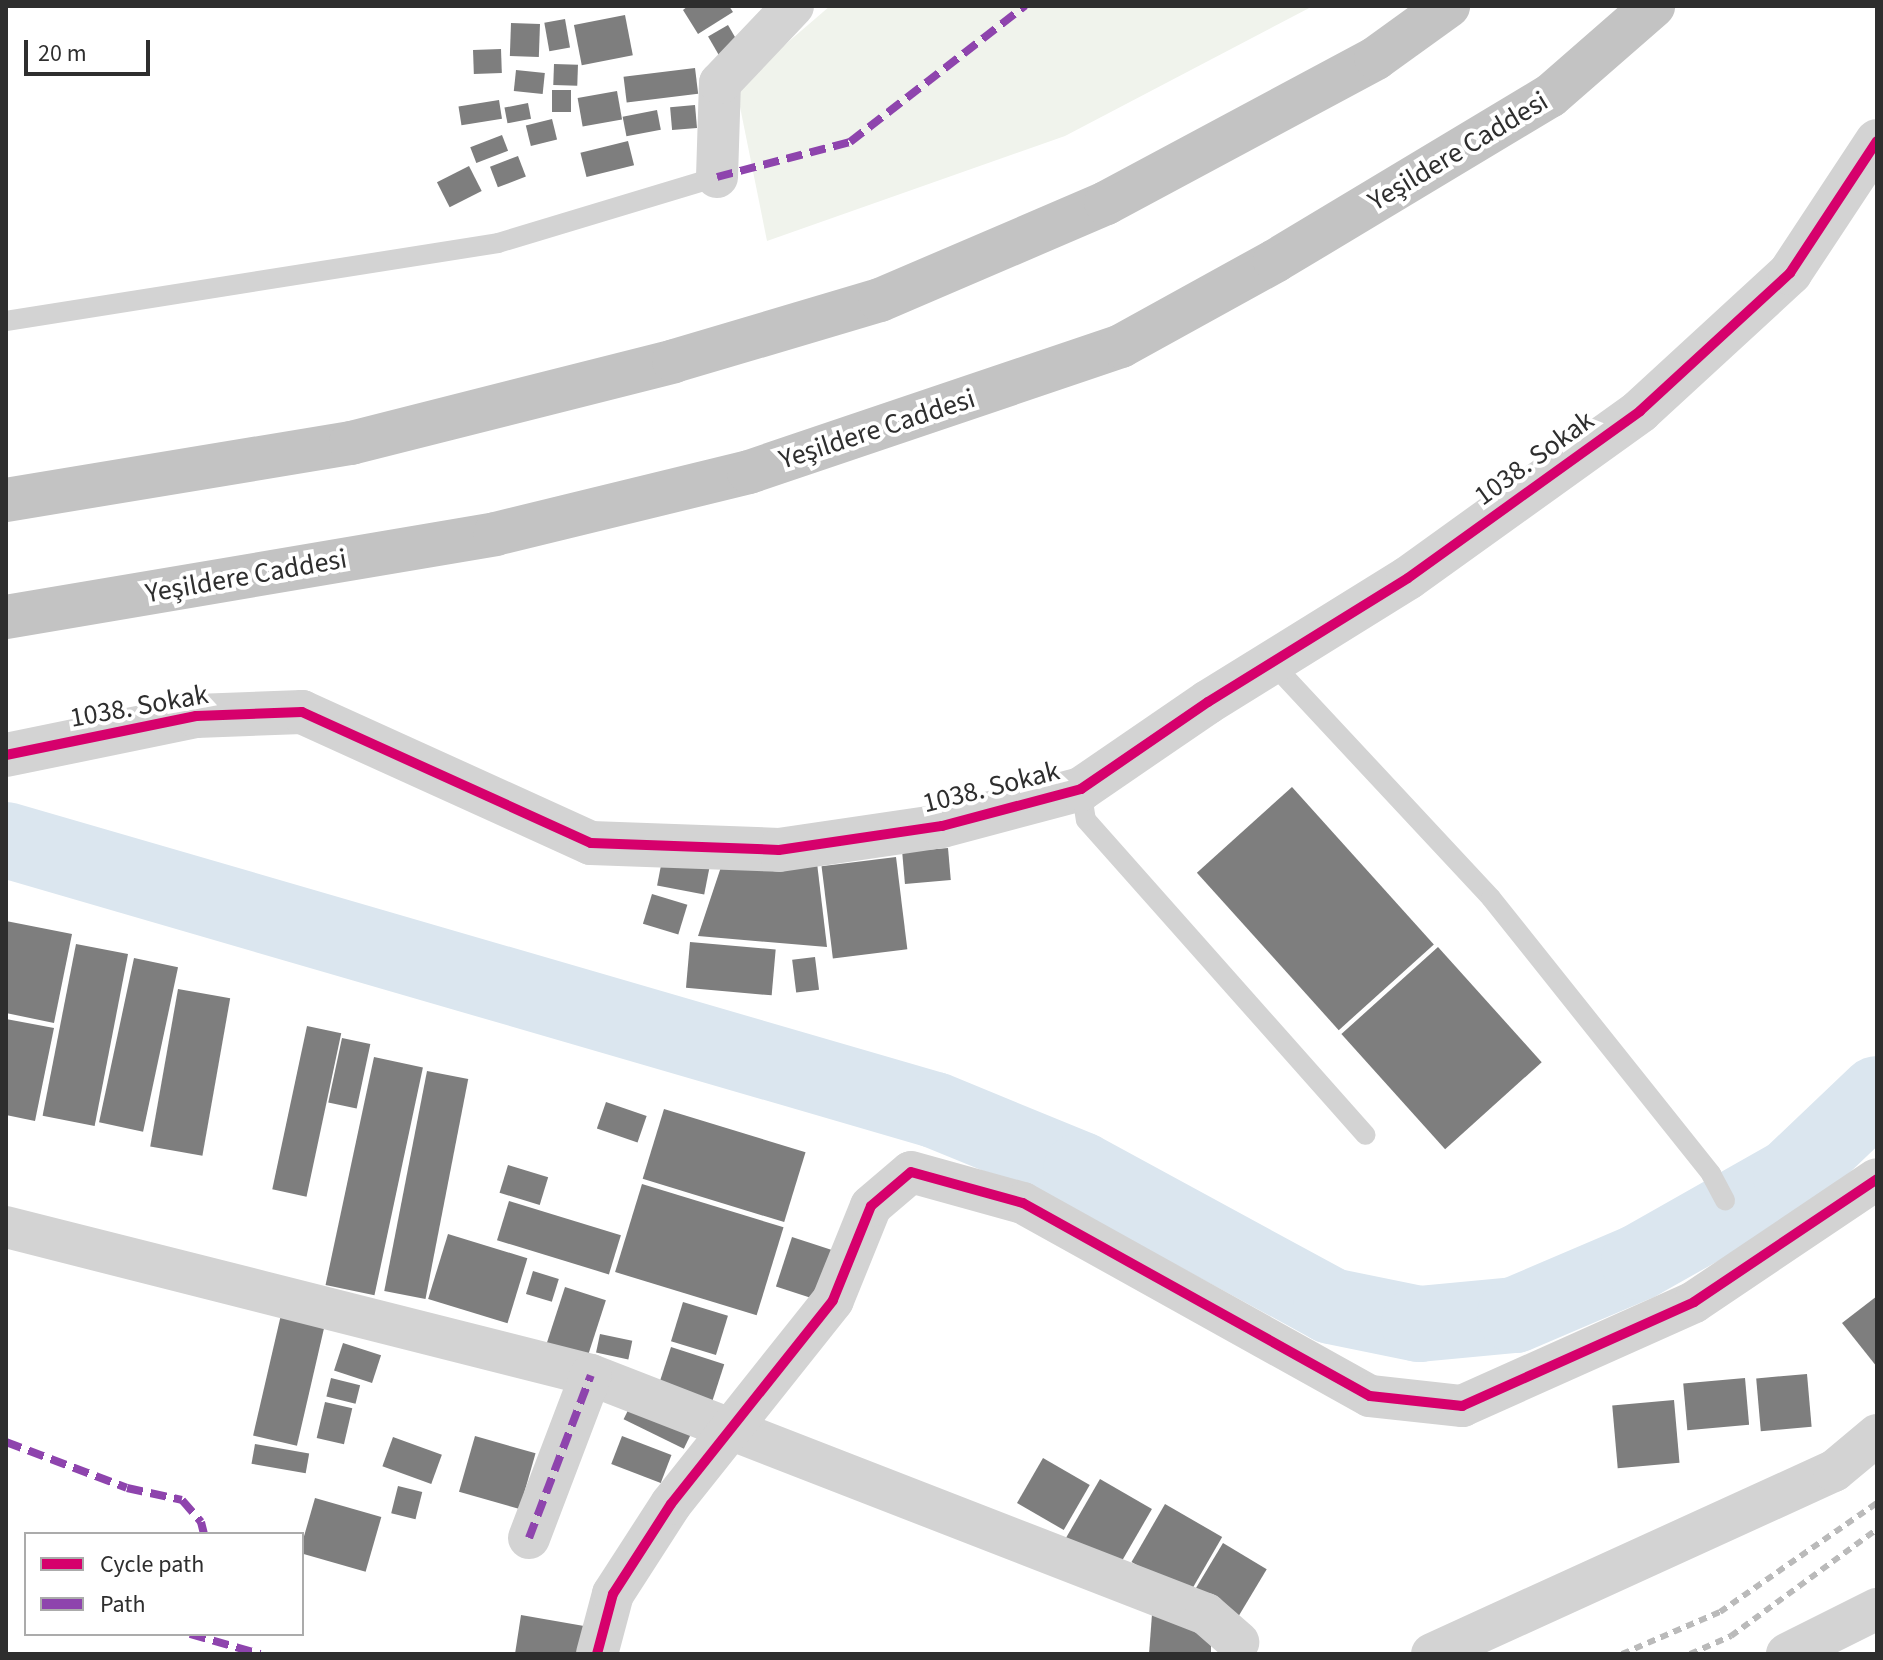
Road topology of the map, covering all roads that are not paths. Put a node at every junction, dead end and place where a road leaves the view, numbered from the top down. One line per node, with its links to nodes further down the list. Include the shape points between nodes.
1 (793, 6): 5 (street, via 720,83)
2 (1448, 6): 7 (highway, via 1376,58 1106,203 880,300 674,361 351,443)
3 (1653, 6): 8 (highway, Yeşildere Caddesi, via 1550,96 1275,261 1121,346 749,472 495,534)
4 (1877, 141): 9 (street, 1038. Sokak, via 1790,273 1640,411 1408,578)
5 (717, 177): 6 (lane, via 498,243)
6 (6, 321)
7 (6, 500)
8 (6, 617)
9 (1272, 663): 11 (street, 1038. Sokak); 14 (lane, via 1491,898 1711,1174)
10 (6, 755): 11 (street, 1038. Sokak, via 196,716 302,712 591,843 779,850 942,826)
11 (1081, 789): 12 (lane, via 1086,820)
12 (1366, 1135)
13 (1877, 1179): 17 (street, via 1694,1302 1462,1406 1370,1396 1023,1203 911,1172 871,1206 833,1300)
14 (1725, 1200)
15 (6, 1227): 16 (street)
16 (591, 1375): 17 (street); 19 (street)
17 (727, 1431): 21 (street, via 1206,1614); 22 (street, via 671,1504 613,1594)
18 (1877, 1435): 23 (street, via 1834,1471)
19 (529, 1538)
20 (1877, 1609): 24 (street)
21 (1238, 1642)
22 (597, 1654)
23 (1432, 1654)
24 (1787, 1654)

